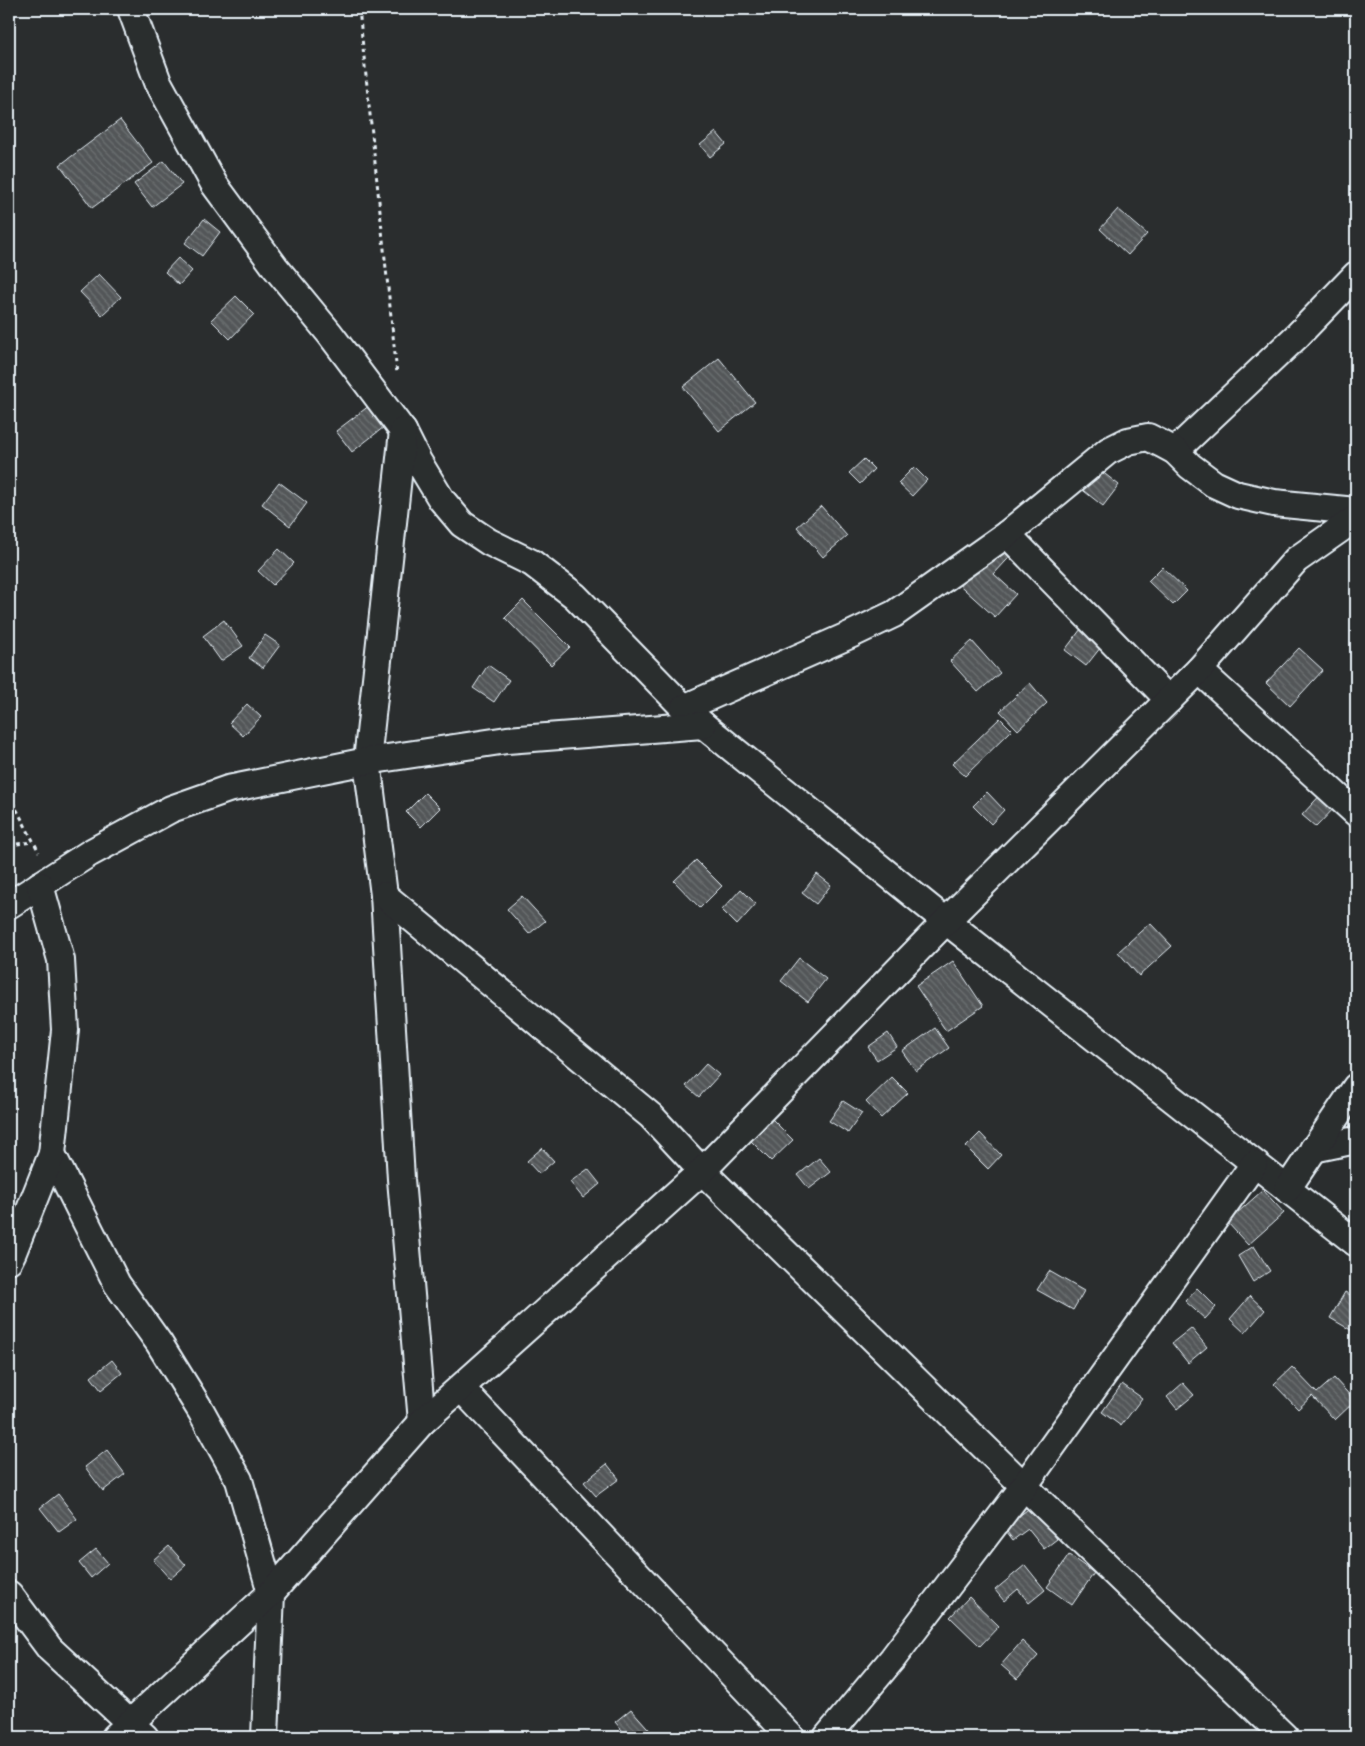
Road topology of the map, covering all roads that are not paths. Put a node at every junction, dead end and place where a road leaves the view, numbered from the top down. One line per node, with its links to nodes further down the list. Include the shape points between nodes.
1 (131, 9): 3 (street, via 158,82 214,184)
2 (1356, 275): 4 (street, via 1297,336)
3 (403, 432): 10 (street, via 441,499 462,524 489,542 532,563 575,596); 12 (street)
4 (1175, 451): 5 (street, via 1214,484 1238,495 1274,503); 7 (street, via 1148,437 1128,441 1108,452)
5 (1356, 510)
6 (1356, 518): 8 (street, via 1296,560)
7 (1007, 534): 9 (street); 10 (street, via 894,614)
8 (1199, 670): 9 (street); 13 (street)
9 (1169, 700): 17 (street)
10 (684, 708): 11 (street)
11 (703, 725): 12 (street, via 507,740); 17 (street)
12 (367, 762): 14 (street, via 228,789 170,809); 15 (street)
13 (1356, 813)
14 (46, 881): 16 (street); 21 (street, via 61,960 65,1030)
15 (384, 895): 23 (street, via 651,1116); 28 (street, via 401,1179)
16 (9, 905)
17 (946, 921): 22 (street); 23 (street)
18 (1356, 1087): 20 (street)
19 (1356, 1140): 20 (street)
20 (1313, 1149): 24 (street)
21 (52, 1154): 26 (street); 30 (street, via 117,1284 202,1411 239,1480)
22 (1254, 1164): 24 (street); 29 (street)
23 (702, 1171): 27 (street); 29 (street)
24 (1287, 1189): 25 (street)
25 (1356, 1243)
26 (9, 1260)
27 (460, 1388): 28 (street); 34 (street)
28 (422, 1422): 30 (street)
29 (1024, 1486): 35 (street, via 893,1658); 36 (street)
30 (271, 1593): 32 (street); 33 (street)
31 (9, 1594): 32 (street, via 50,1649)
32 (130, 1733)
33 (265, 1737)
34 (791, 1737)
35 (827, 1737)
36 (1285, 1737)

